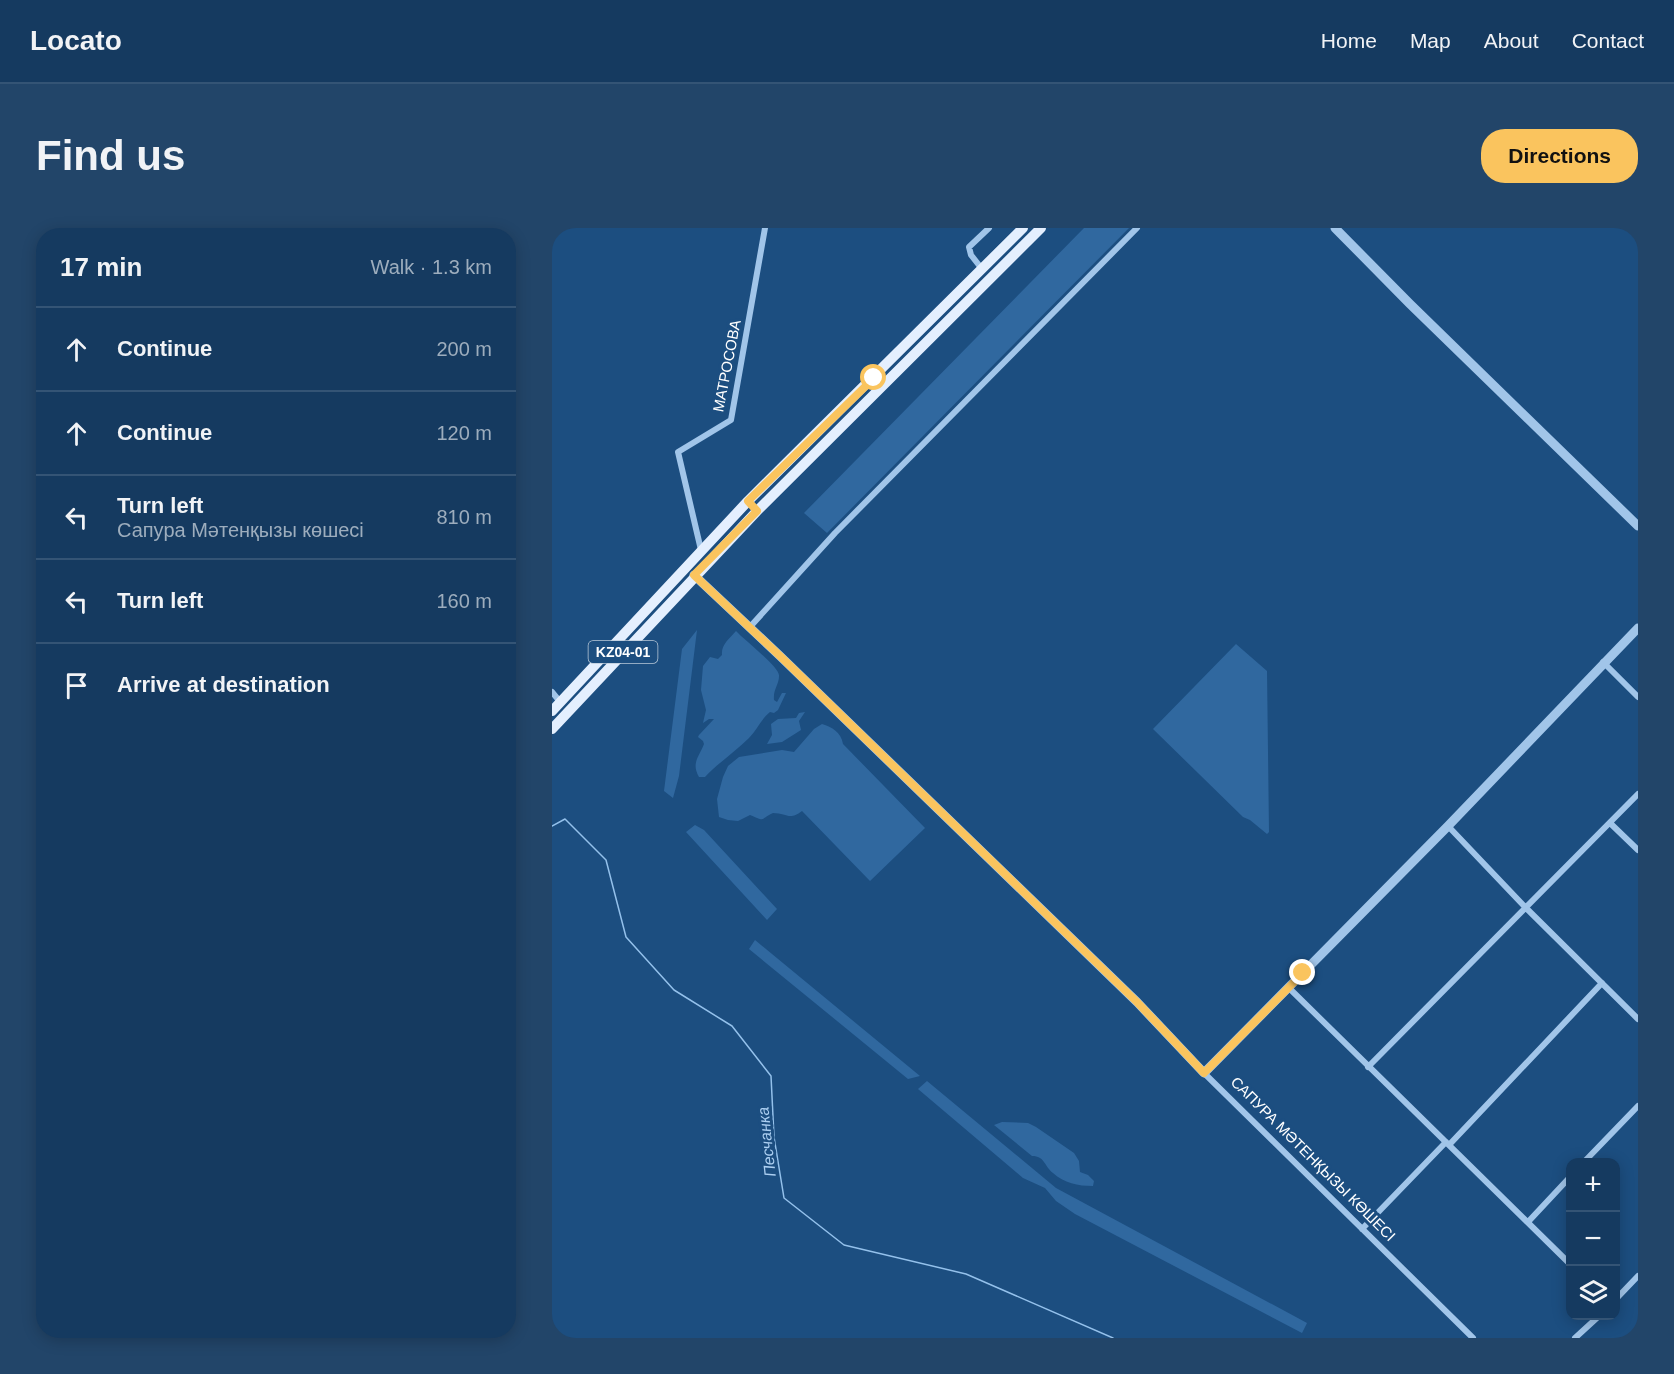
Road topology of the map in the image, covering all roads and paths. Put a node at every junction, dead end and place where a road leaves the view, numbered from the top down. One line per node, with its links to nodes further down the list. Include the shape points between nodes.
1 (765, 228): 11 (street, МАТРОСОВА, via 731,420 678,452)
2 (989, 228): 7 (street, via 969,247)
3 (1023, 228): 7 (main road, KZ04-01)
4 (1041, 228): 9 (main road, KZ04-01)
5 (1137, 228): 14 (street, via 835,534)
6 (1335, 228): 10 (street)
7 (981, 269): 8 (main road, KZ04-01)
8 (748, 501): 9 (main road); 11 (main road, KZ04-01)
9 (757, 511): 13 (main road, KZ04-01)
10 (1638, 526)
11 (701, 550): 12 (main road, KZ04-01)
12 (686, 567): 13 (main road); 19 (main road, KZ04-01)
13 (694, 575): 14 (street, САПУРА МӘТЕНҚЫЗЫ КӨШЕСІ); 20 (main road, KZ04-01)
14 (749, 628): 32 (street, САПУРА МӘТЕНҚЫЗЫ КӨШЕСІ, via 1129,995)
15 (1638, 628): 16 (street)
16 (1604, 662): 18 (street); 25 (street)
17 (552, 692): 19 (street)
18 (1638, 697)
19 (560, 702): 20 (street); 21 (main road, KZ04-01)
20 (571, 708): 22 (main road, KZ04-01)
21 (552, 711)
22 (552, 729)
23 (1638, 794): 24 (street)
24 (1610, 823): 26 (street); 27 (street)
25 (1448, 826): 27 (street); 29 (street)
26 (1638, 850)
27 (1526, 908): 28 (street); 31 (street)
28 (1602, 983): 30 (street); 34 (street)
29 (1289, 988): 31 (street); 32 (street)
30 (1638, 1019)
31 (1368, 1067): 34 (street)
32 (1204, 1073): 38 (street, САПУРА МӘТЕНҚЫЗЫ КӨШЕСІ)
33 (1638, 1106): 35 (street)
34 (1447, 1144): 37 (street); 38 (street)
35 (1588, 1158)
36 (1566, 1181): 37 (street)
37 (1528, 1222): 39 (street)
38 (1362, 1229): 43 (street, САПУРА МӘТЕНҚЫЗЫ КӨШЕСІ)
39 (1566, 1260)
40 (1638, 1276): 41 (street)
41 (1620, 1295)
42 (1595, 1320): 44 (street)
43 (1473, 1338)
44 (1575, 1338)

